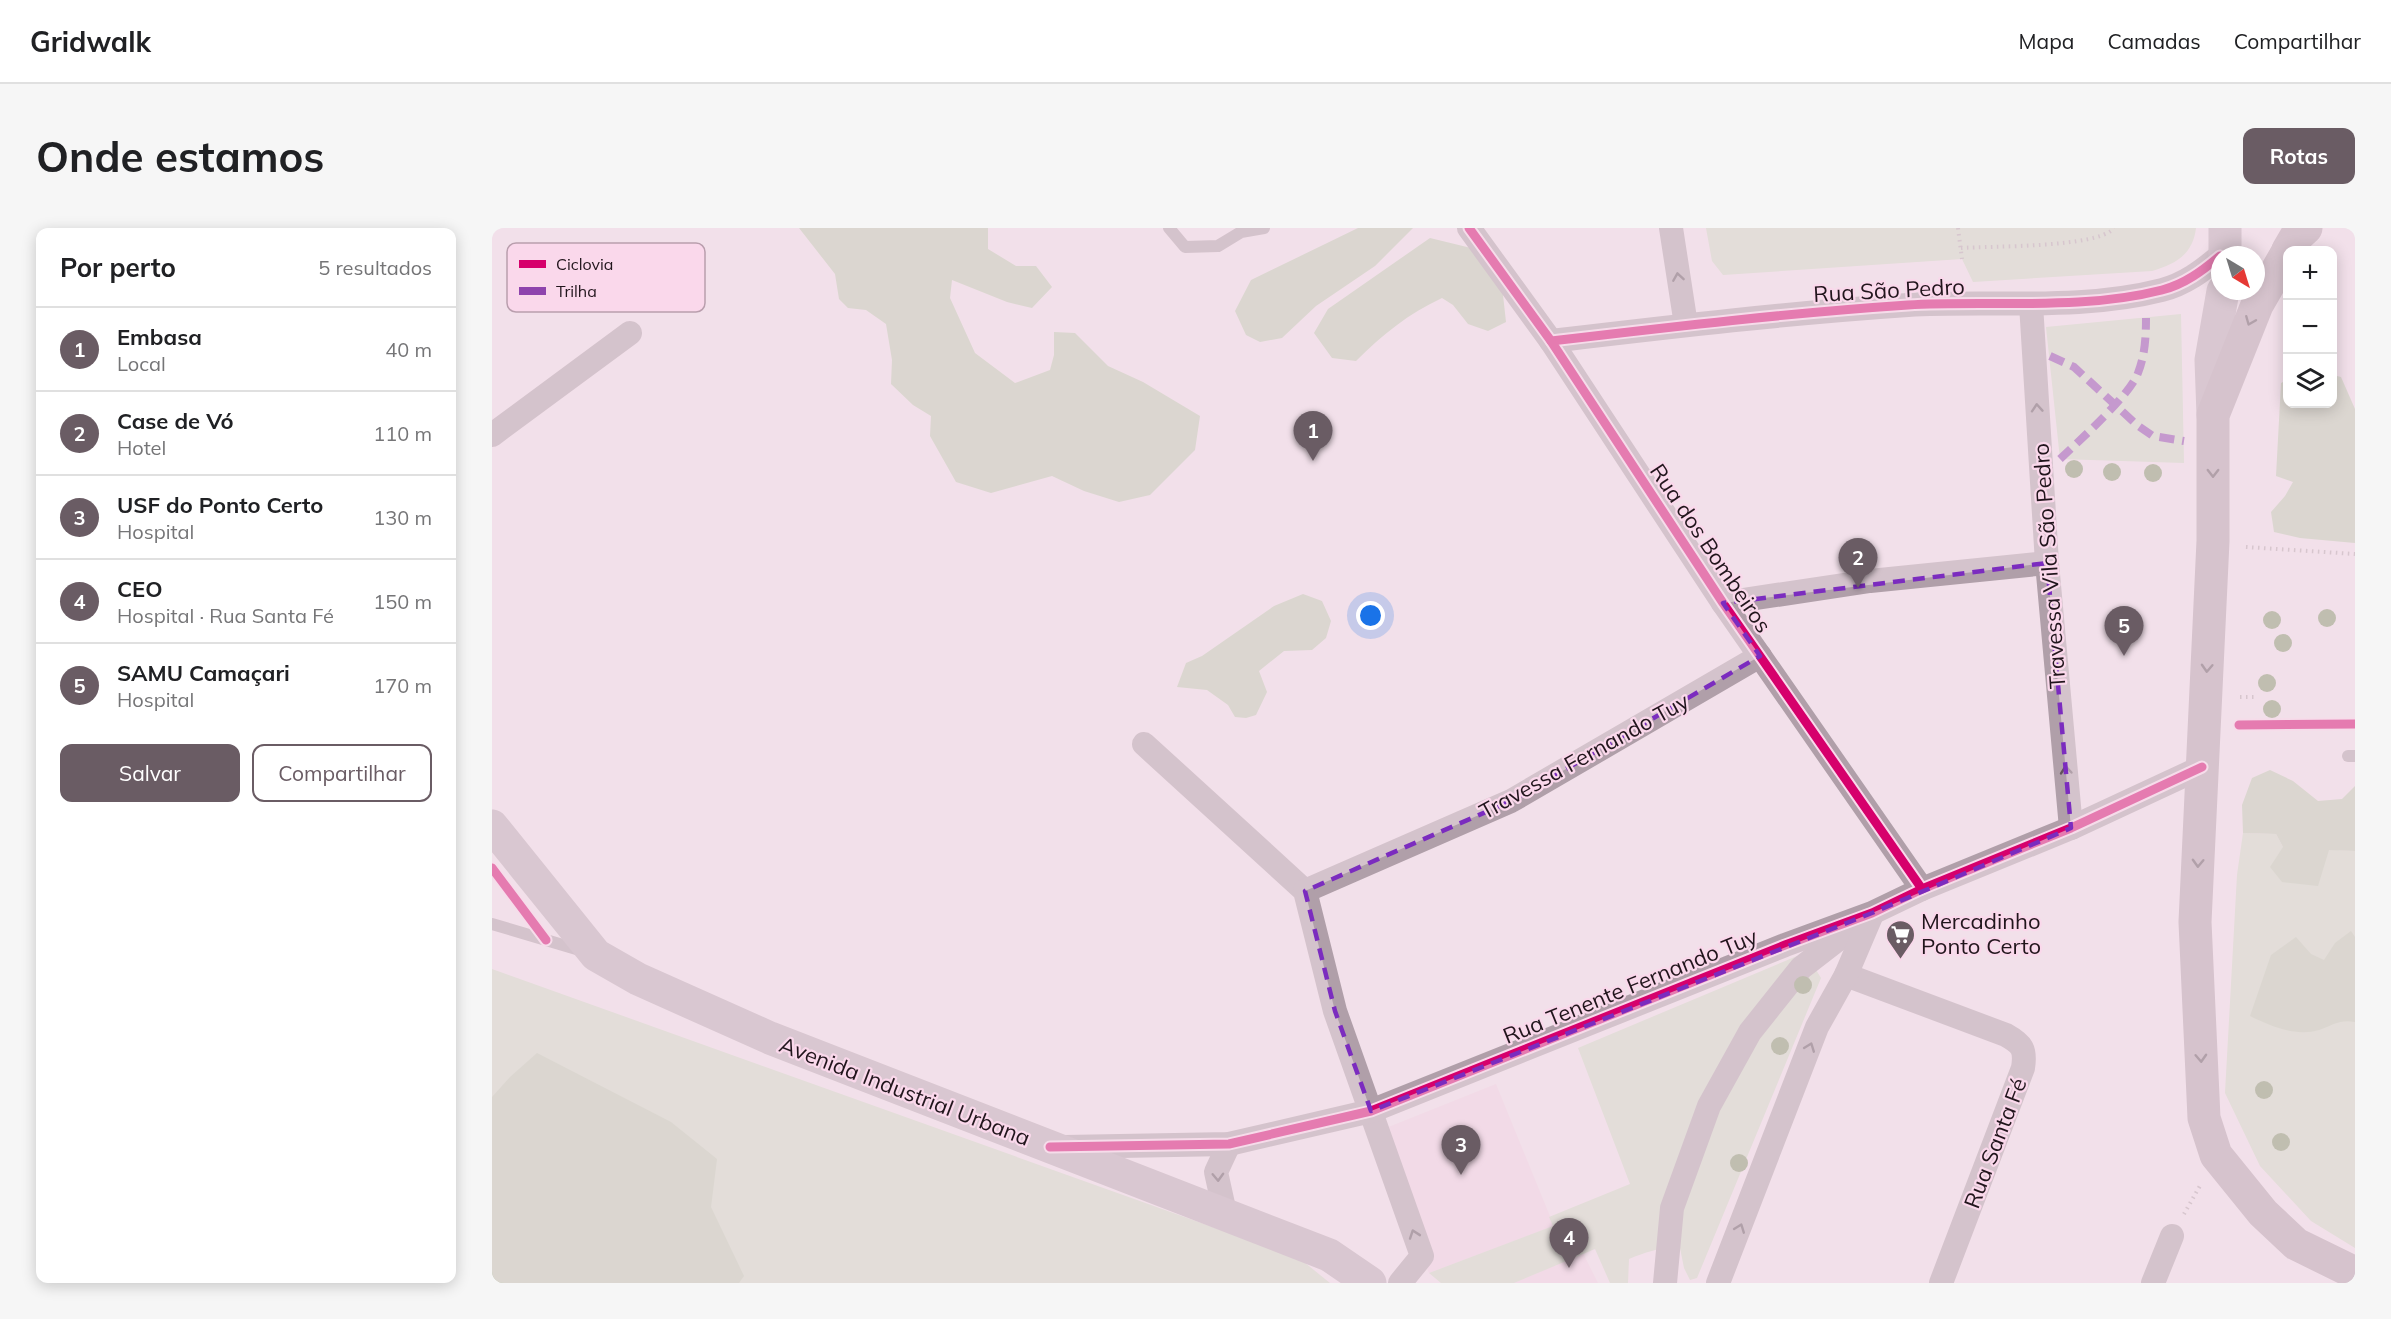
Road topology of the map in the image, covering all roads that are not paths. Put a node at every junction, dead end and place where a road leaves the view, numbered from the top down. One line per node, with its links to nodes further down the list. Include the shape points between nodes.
1 (1169, 228): 2 (lane, via 1185,247 1218,246 1241,232)
2 (1264, 228)
3 (1469, 228): 13 (street, Rua dos Bombeiros)
4 (1671, 228): 11 (street, one-way to 4)
5 (2306, 228): 6 (main road)
6 (2291, 246)
7 (2283, 260): 14 (main road, one-way to 14, via 2257,305)
8 (2211, 261): 10 (street, Rua São Pedro, via 2193,278 2162,290)
9 (2221, 300): 14 (street, via 2211,360)
10 (2031, 304): 11 (street, Rua São Pedro, via 1910,305); 16 (street, Travessa Vila São Pedro, one-way to 10)
11 (1686, 325): 13 (street, Rua São Pedro)
12 (630, 333): 15 (street)
13 (1551, 341): 17 (street, Rua dos Bombeiros)
14 (2213, 415): 20 (main road, one-way to 20, via 2213,541)
15 (492, 435)
16 (2047, 563): 17 (street, via 1870,581); 22 (street, Travessa Vila São Pedro, one-way to 16)
17 (1723, 603): 18 (street, Rua dos Bombeiros)
18 (1760, 656): 23 (street, Rua dos Bombeiros); 24 (street, Travessa Fernando Tuy, via 1511,801)
19 (1144, 744): 24 (street)
20 (2202, 767): 22 (street, Rua Tenente Fernando Tuy); 34 (main road, one-way to 34, via 2195,922 2204,1118 2217,1155 2263,1213 2296,1244)
21 (492, 826): 27 (street, Avenida Industrial Urbana)
22 (2071, 828): 23 (street, Rua Tenente Fernando Tuy)
23 (1922, 889): 25 (street, Rua Tenente Fernando Tuy)
24 (1305, 891): 29 (street, via 1335,1011)
25 (1872, 913): 28 (street); 29 (street, Rua Tenente Fernando Tuy); 37 (street, via 1801,968 1750,1032 1709,1106 1672,1208)
26 (492, 924): 27 (lane)
27 (596, 955): 31 (street, Avenida Industrial Urbana, via 638,979 770,1038)
28 (1846, 975): 38 (street, one-way to 28, via 1817,1027); 39 (street, Rua Santa Fé, via 2006,1035 2021,1044 2025,1054)
29 (1371, 1111): 30 (street, Rua Tenente Fernando Tuy); 36 (street, one-way to 29, via 1422,1256)
30 (1229, 1144): 31 (street, Rua Tenente Fernando Tuy); 32 (street, one-way to 32, via 1216,1172)
31 (1050, 1147): 32 (street, Avenida Industrial Urbana)
32 (1225, 1213): 35 (street, Avenida Industrial Urbana, via 1329,1255)
33 (2172, 1236): 40 (street)
34 (2355, 1273)
35 (1370, 1283)
36 (1400, 1283)
37 (1665, 1283)
38 (1718, 1283)
39 (1941, 1283)
40 (2153, 1283)

